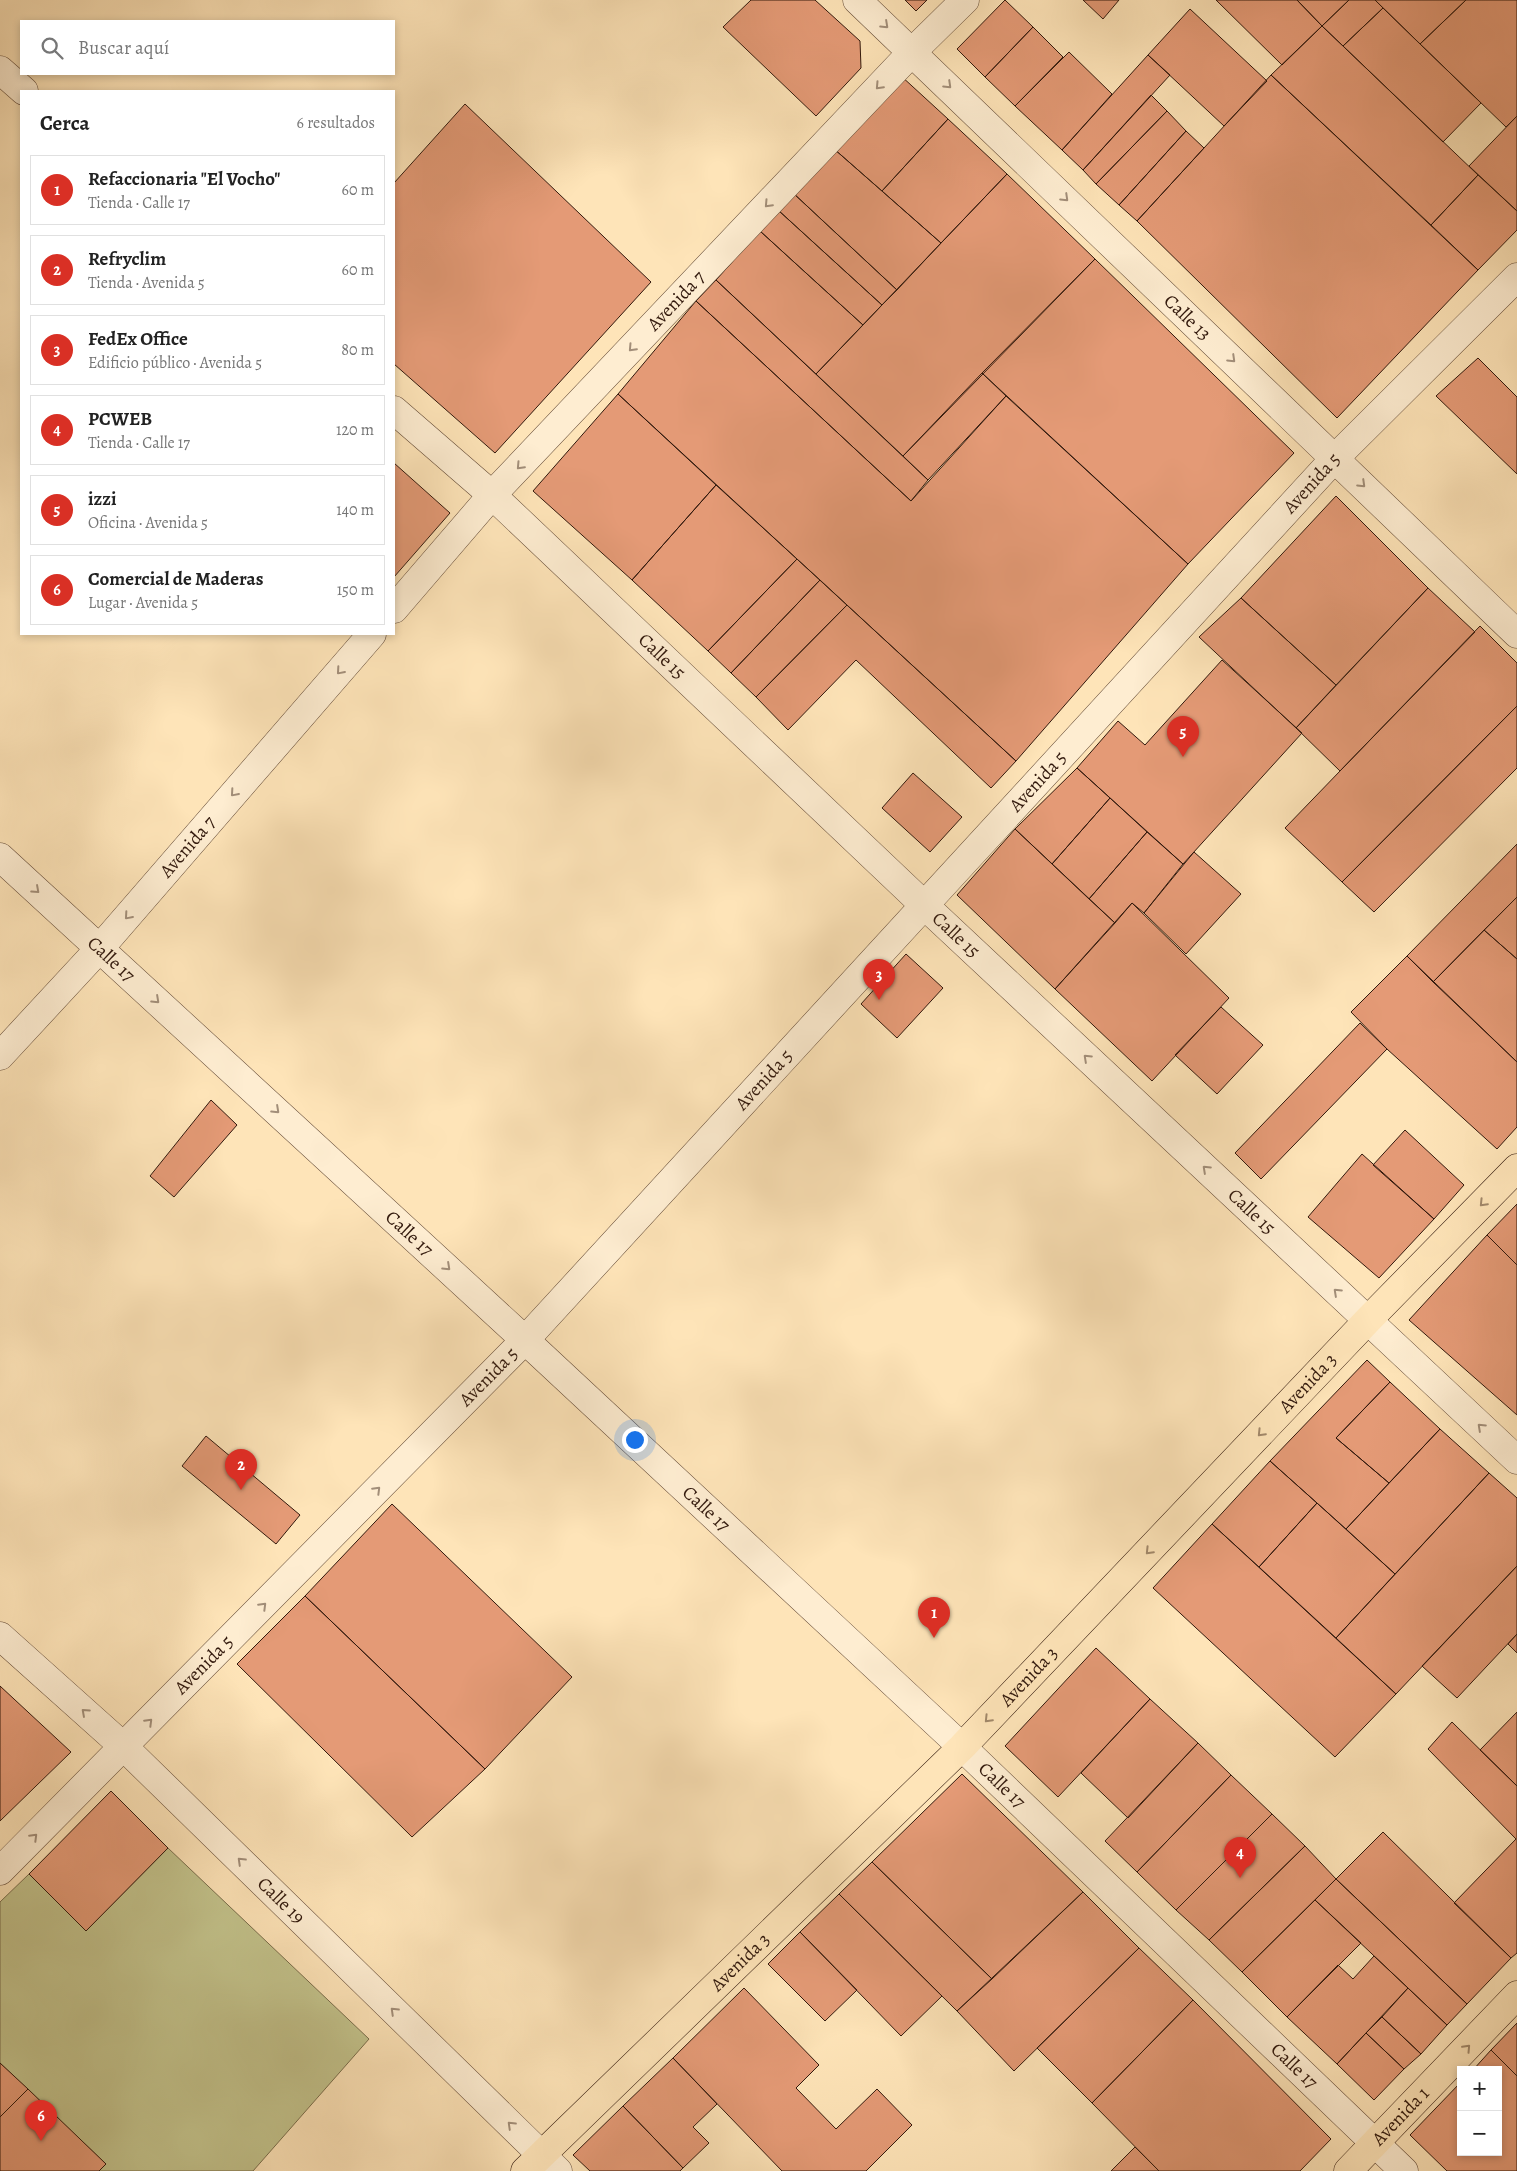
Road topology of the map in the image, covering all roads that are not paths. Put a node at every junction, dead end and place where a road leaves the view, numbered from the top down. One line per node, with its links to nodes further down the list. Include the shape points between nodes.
1 (858, 0): 3 (street, Calle 13, one-way to 3)
2 (965, 0): 3 (street, Avenida 7)
3 (913, 51): 8 (street, Calle 13, one-way to 8); 9 (street, Avenida 7, one-way to 9)
4 (0, 70): 5 (street)
5 (23, 90)
6 (1517, 277): 8 (street, Avenida 5)
7 (395, 411): 9 (street, Calle 15)
8 (1335, 458): 11 (street, Calle 13, one-way to 11); 14 (street, Avenida 5)
9 (492, 495): 10 (street, Avenida 7); 14 (street, Calle 15)
10 (395, 608)
11 (1517, 634)
12 (371, 635): 15 (street, Avenida 7, one-way to 15)
13 (0, 857): 15 (street, Calle 17, one-way to 15)
14 (923, 904): 18 (street, Calle 15, one-way to 14); 19 (street, Avenida 5)
15 (100, 948): 16 (street, Avenida 7); 19 (street, Calle 17, one-way to 19)
16 (0, 1056)
17 (1517, 1168): 18 (main road, Avenida 3, one-way to 18)
18 (1368, 1320): 20 (street, Calle 15, one-way to 18); 22 (main road, Avenida 3, one-way to 22)
19 (525, 1340): 22 (street, Calle 17); 23 (street, Avenida 5, one-way to 19)
20 (1517, 1460)
21 (0, 1636): 23 (street, Calle 19, one-way to 21)
22 (962, 1746): 26 (street, Calle 17); 27 (main road, Avenida 3)
23 (124, 1747): 24 (street, Avenida 5, one-way to 23); 27 (street, Calle 19, one-way to 23)
24 (0, 1871)
25 (1517, 1995): 26 (main road, Avenida 1, one-way to 25)
26 (1376, 2144): 28 (main road, Avenida 1); 29 (street, Calle 17)
27 (542, 2166)
28 (1348, 2171)
29 (1404, 2171)

